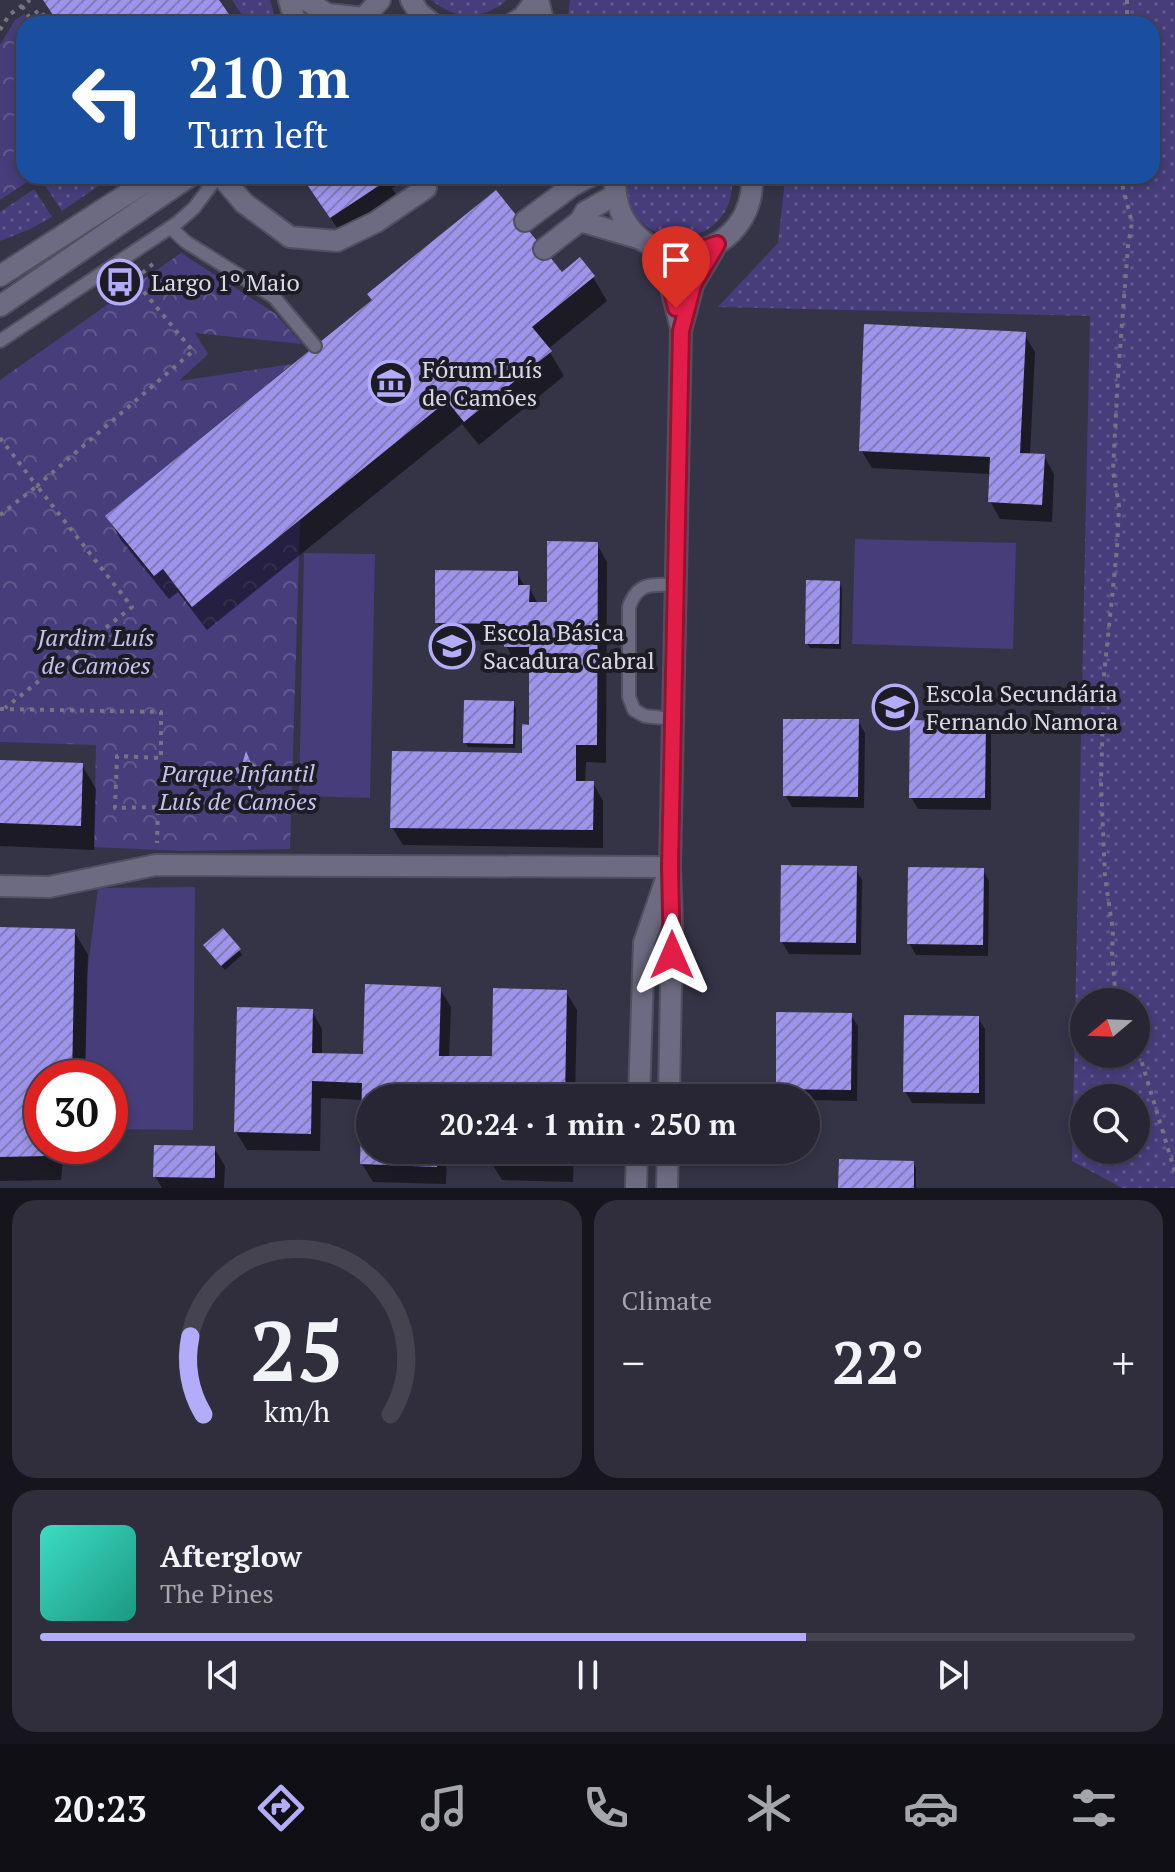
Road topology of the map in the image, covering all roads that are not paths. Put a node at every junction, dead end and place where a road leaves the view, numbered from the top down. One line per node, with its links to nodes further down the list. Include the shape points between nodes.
1 (306, 0): 5 (street)
2 (380, 0): 6 (street)
3 (411, 0): 7 (street)
4 (537, 0): 8 (street)
5 (337, 16)
6 (366, 16)
7 (423, 16)
8 (524, 16)
9 (142, 184): 23 (street)
10 (178, 184): 24 (street)
11 (214, 184): 19 (lane)
12 (227, 184): 16 (street, via 290,237 337,241)
13 (576, 184): 17 (street)
14 (753, 184): 21 (street, via 747,212 735,231)
15 (615, 186): 18 (street); 20 (street, via 621,213)
16 (426, 188)
17 (525, 221)
18 (580, 221): 20 (street); 22 (street)
19 (171, 228): 26 (lane); 27 (lane, via 274,297)
20 (650, 244): 21 (street, via 677,253); 25 (street, via 670,284)
21 (717, 244): 25 (street, via 693,285)
22 (544, 249)
23 (4, 271)
24 (0, 306)
25 (681, 331): 28 (street)
26 (0, 341)
27 (315, 346)
28 (676, 585): 29 (street); 29 (lane, via 642,587 629,607 629,697 634,710)
29 (673, 719): 30 (street)
30 (670, 867): 31 (street, via 156,865 49,887); 32 (street, via 644,943); 33 (street)
31 (0, 886)
32 (639, 1084)
33 (669, 1084)
34 (637, 1164): 36 (street)
35 (668, 1164): 37 (street)
36 (636, 1188)
37 (667, 1188)

